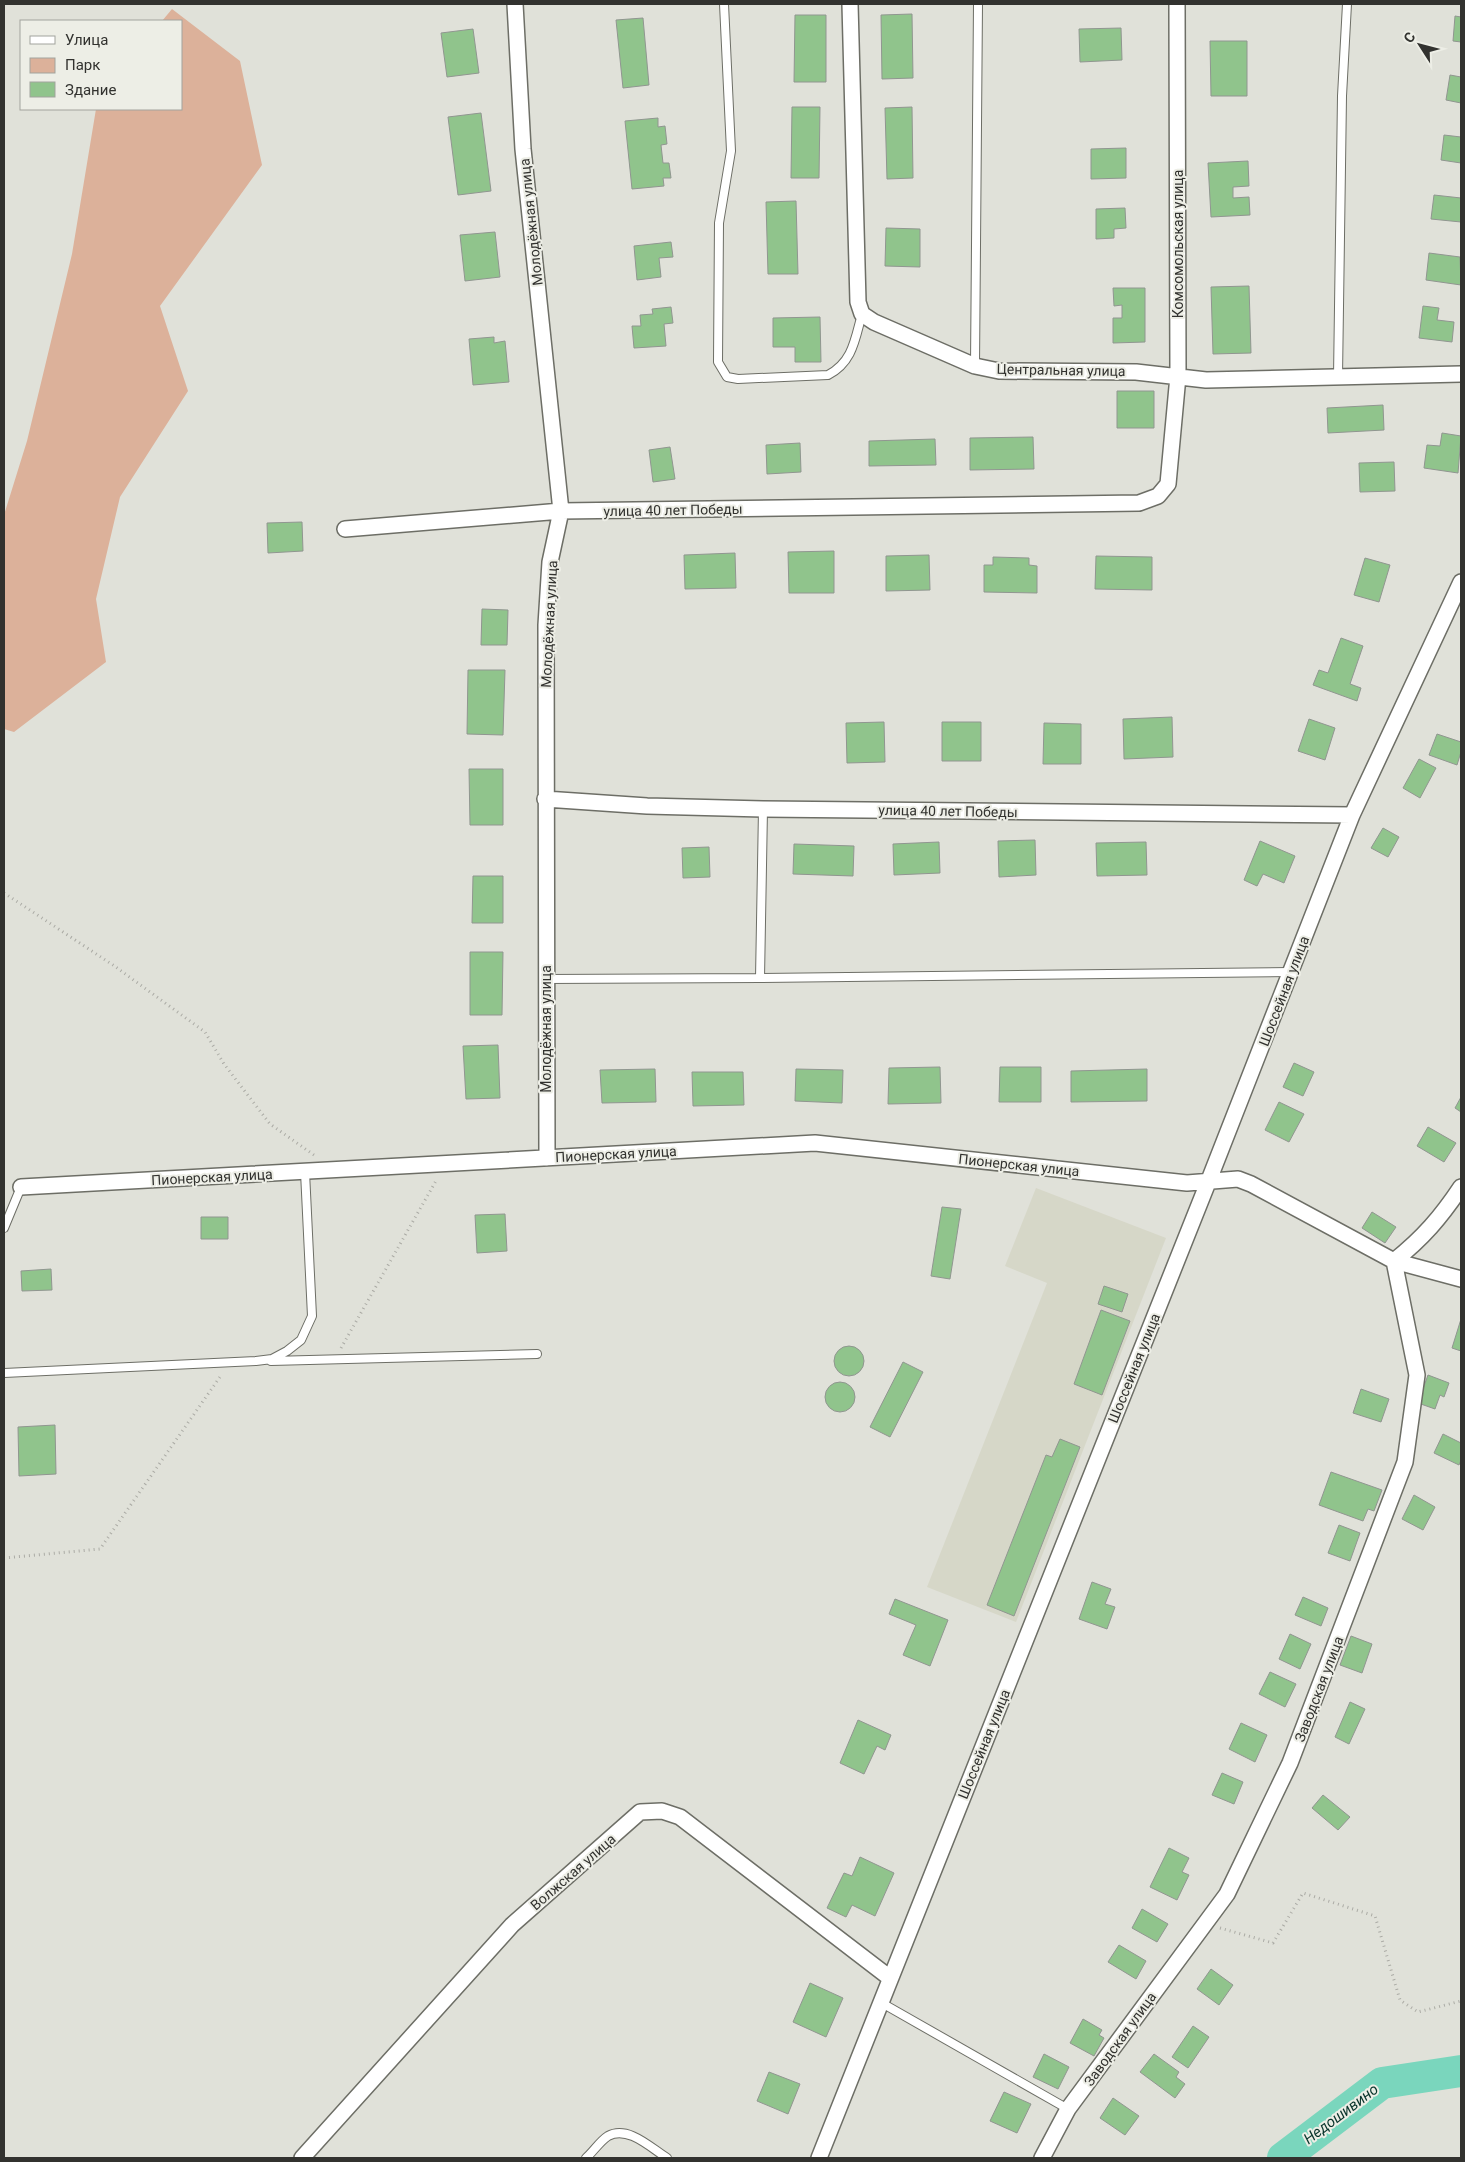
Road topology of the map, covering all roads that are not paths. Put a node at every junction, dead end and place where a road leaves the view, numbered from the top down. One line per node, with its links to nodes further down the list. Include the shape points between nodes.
1 (515, 4): 13 (street, Молодёжная улица, via 523,149)
2 (724, 4): 7 (lane, via 732,151 719,223 718,362 721,370 727,377 738,378 828,374 846,362)
3 (850, 4): 7 (street, via 858,302)
4 (978, 4): 8 (lane)
5 (1177, 4): 10 (street, Комсомольская улица)
6 (1347, 4): 11 (lane, via 1342,96)
7 (862, 314): 8 (street, Центральная улица)
8 (975, 366): 10 (street, Центральная улица, via 999,371 1136,372)
9 (1461, 374): 11 (street, Центральная улица)
10 (1178, 376): 11 (street, Центральная улица, via 1206,380); 12 (street, Комсомольская улица)
11 (1338, 377)
12 (1168, 484): 13 (street, улица 40 лет Победы, via 1158,496 1139,503)
13 (561, 512): 14 (street, улица 40 лет Победы); 16 (street, Молодёжная улица, via 550,562 546,625)
14 (345, 529)
15 (1461, 582): 18 (street, Шоссейная улица)
16 (545, 799): 17 (street, улица 40 лет Победы); 21 (street, Молодёжная улица)
17 (764, 809): 18 (street, улица 40 лет Победы); 20 (lane)
18 (1352, 815): 19 (street, Шоссейная улица)
19 (1291, 972): 20 (lane); 24 (street, Шоссейная улица)
20 (760, 978): 21 (lane)
21 (546, 979): 22 (street, Молодёжная улица)
22 (546, 1158): 23 (street, Пионерская улица); 24 (street, Пионерская улица, via 815,1143 1187,1183)
23 (304, 1172): 25 (street, Пионерская улица); 31 (lane, via 312,1316 301,1340 287,1352 272,1359)
24 (1209, 1180): 28 (street, Пионерская улица, via 1238,1179 1252,1184); 33 (street, Шоссейная улица)
25 (21, 1187): 27 (lane)
26 (1461, 1187): 28 (street, via 1420,1240)
27 (4, 1228)
28 (1394, 1261): 29 (street, Пионерская улица); 35 (street, Заводская улица, via 1417,1375 1405,1462 1290,1763 1227,1894)
29 (1461, 1279)
30 (536, 1354): 31 (lane)
31 (256, 1361): 32 (lane)
32 (4, 1373)
33 (890, 1978): 34 (street, Шоссейная улица); 36 (street, Волжская улица, via 680,1817 662,1811 640,1812 512,1925)
34 (880, 2002): 35 (lane); 39 (street, Шоссейная улица)
35 (1068, 2110): 40 (street, Заводская улица)
36 (302, 2158)
37 (586, 2158): 38 (lane, via 608,2136 622,2132)
38 (667, 2158)
39 (819, 2158)
40 (1042, 2158)

